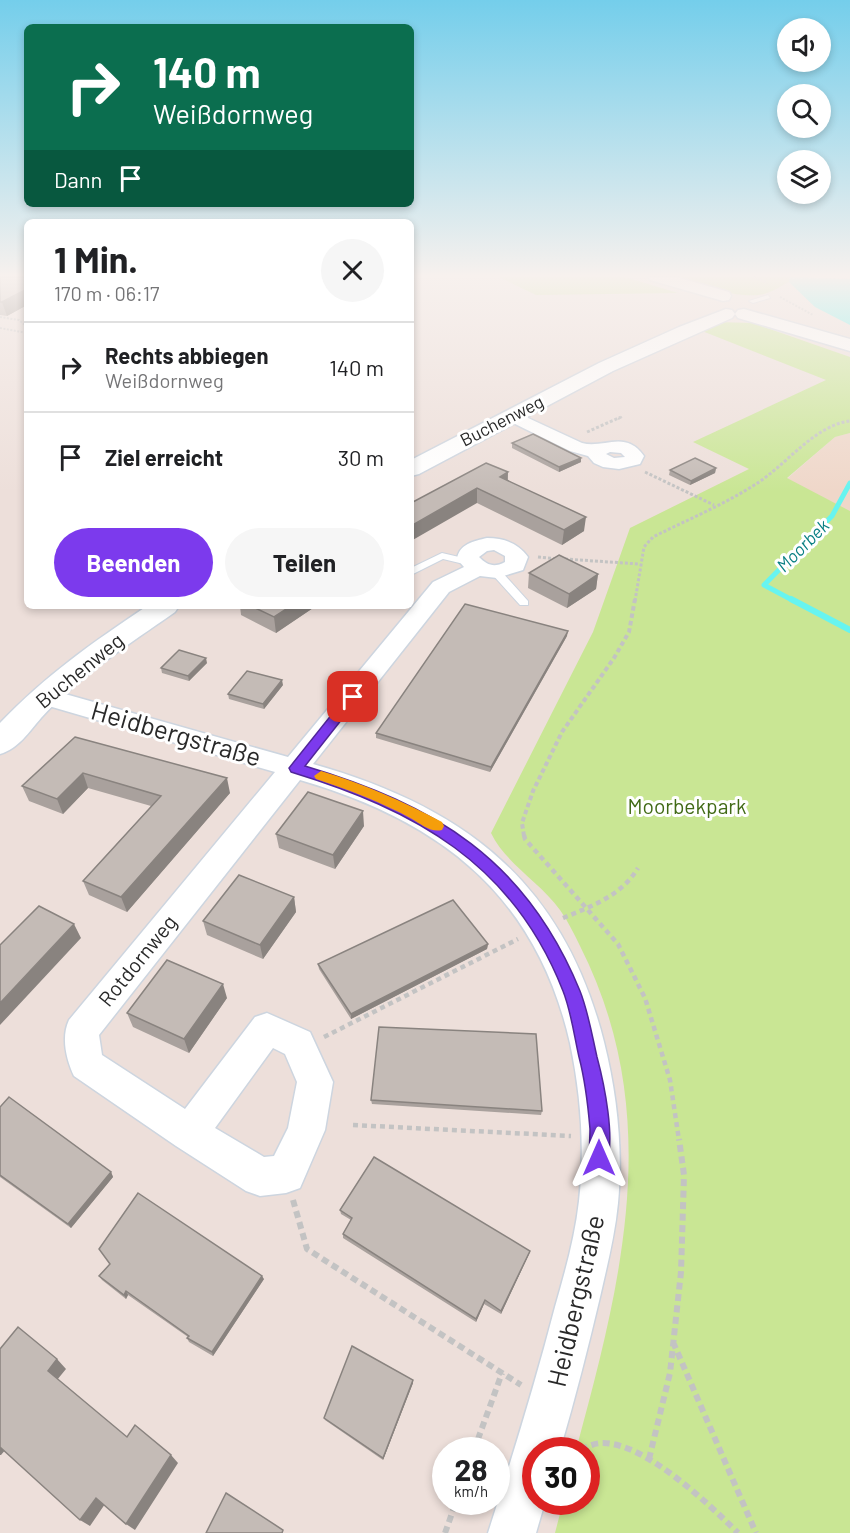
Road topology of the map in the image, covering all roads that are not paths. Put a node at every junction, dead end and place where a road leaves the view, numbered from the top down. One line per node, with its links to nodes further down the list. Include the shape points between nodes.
1 (646, 349): 2 (street, Buchenweg)
2 (513, 416): 3 (street, via 597,453 601,460); 4 (street, Buchenweg)
3 (627, 463)
4 (414, 467)
5 (481, 567): 5 (street, via 511,568 516,565 517,556 504,546 486,545 468,554); 6 (lane, via 442,556); 7 (lane); 11 (street, Rotdornweg, via 441,587)
6 (414, 570)
7 (524, 603)
8 (161, 609): 9 (street, Buchenweg)
9 (44, 696): 10 (street, Buchenweg); 11 (street, Heidbergstraße)
10 (0, 742)
11 (296, 768): 12 (street, Rotdornweg, via 81,1031 86,1064); 13 (street, Heidbergstraße, via 395,803 439,827 478,858 512,890 541,927 572,993 593,1076 599,1137 599,1200 587,1265)
12 (189, 1133): 12 (street, Rotdornweg, via 267,1028 298,1042 315,1082 306,1130 286,1174 260,1178)
13 (541, 1437)
14 (522, 1500): 15 (street)
15 (512, 1533)

